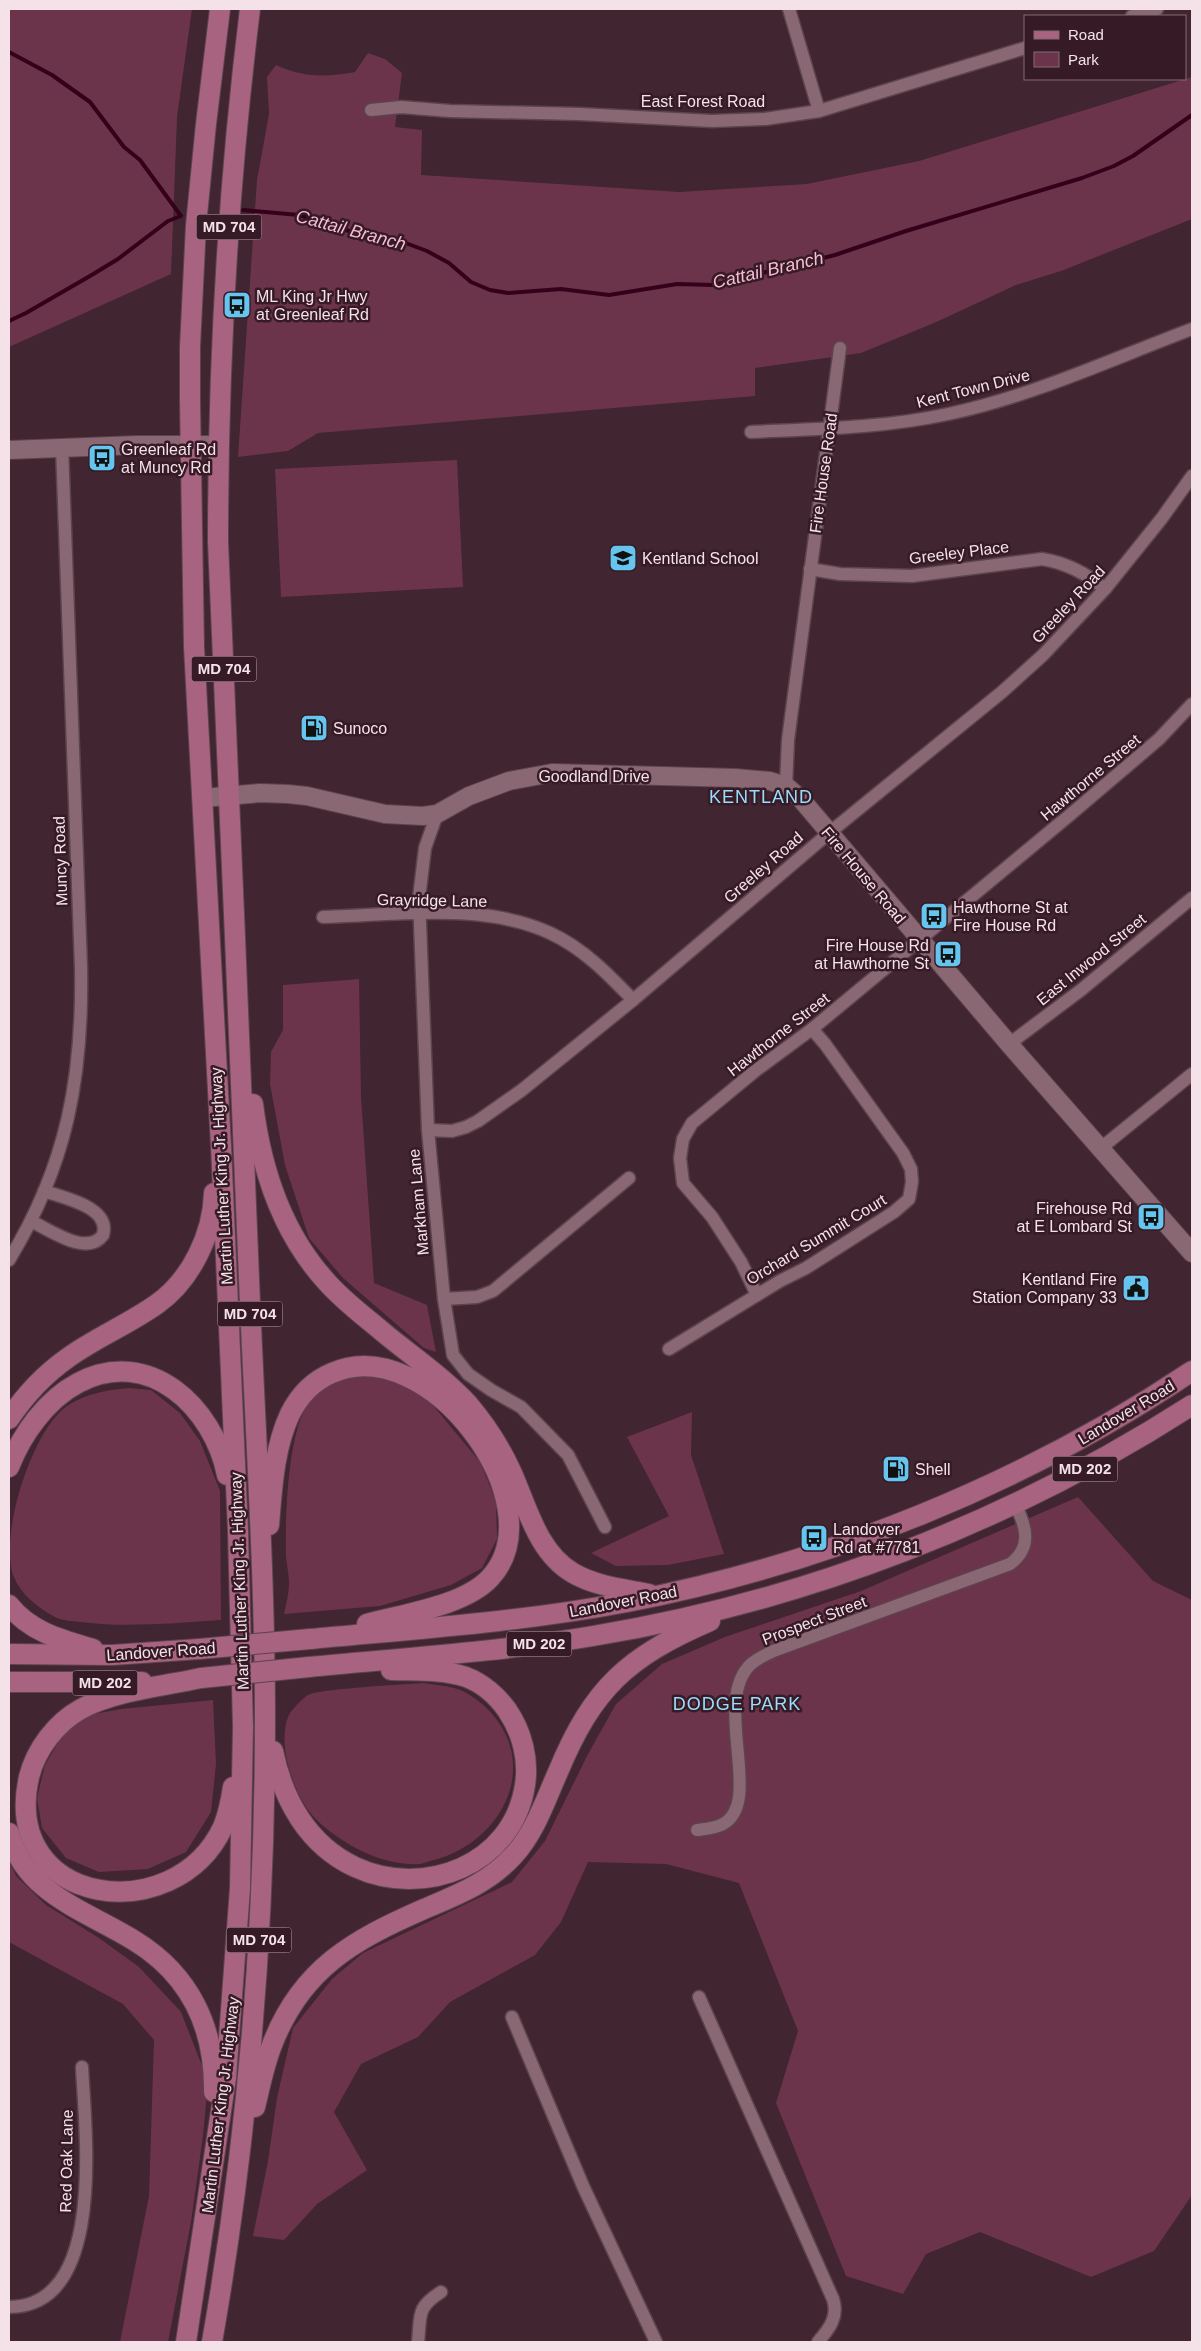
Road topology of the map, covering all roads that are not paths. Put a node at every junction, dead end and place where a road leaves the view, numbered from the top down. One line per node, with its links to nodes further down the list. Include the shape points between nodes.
1 (220, 9): 13 (main road, Martin Luther King Jr. Highway / MD 704, via 196,225 190,347)
2 (250, 9): 14 (main road, Martin Luther King Jr. Highway / MD 704, via 233,154)
3 (789, 9): 8 (street)
4 (1157, 9): 5 (street)
5 (1136, 15)
6 (1024, 48): 8 (street, East Forest Road)
7 (371, 110): 8 (street, East Forest Road, via 401,107 712,121 765,119)
8 (819, 111)
9 (1192, 329): 11 (street, Kent Town Drive, via 1079,374 992,403 906,422)
10 (840, 348): 11 (street, Fire House Road)
11 (829, 427): 12 (street, Kent Town Drive); 18 (street, Fire House Road)
12 (752, 432)
13 (191, 444): 14 (street); 15 (street); 23 (main road, Martin Luther King Jr. Highway / MD 704, via 194,647)
14 (218, 446): 22 (main road, Martin Luther King Jr. Highway / MD 704, via 218,542)
15 (62, 447): 16 (street); 39 (street, Muncy Road, via 81,1026 69,1120)
16 (9, 450)
17 (1192, 476): 19 (street, Greeley Road)
18 (810, 569): 19 (street, Greeley Place, via 840,574 912,576 1042,559 1076,569); 21 (street, Fire House Road, via 788,740)
19 (1105, 589): 25 (street, Greeley Road, via 1043,655 1002,692)
20 (1192, 704): 29 (street, Hawthorne Street, via 1122,771)
21 (786, 786): 24 (street, Goodland Drive, via 735,778 552,773 488,788); 25 (street, Fire House Road)
22 (229, 796): 23 (street, Goodland Drive); 24 (street, Goodland Drive, via 260,792 307,796 385,814); 31 (main road, Martin Luther King Jr. Highway / MD 704)
23 (203, 798): 34 (main road, Martin Luther King Jr. Highway / MD 704)
24 (437, 814): 27 (street, Markham Lane, via 422,861)
25 (829, 833): 29 (street, Fire House Road); 30 (street, Greeley Road)
26 (1192, 898): 33 (street, East Inwood Street, via 1081,990)
27 (419, 914): 28 (street, Grayridge Lane); 30 (street, Grayridge Lane, via 492,916 552,933 592,960); 36 (street, Markham Lane)
28 (323, 917)
29 (920, 940): 32 (street, Hawthorne Street); 33 (street, Fire House Road)
30 (633, 1000): 36 (street, Greeley Road, via 522,1090 478,1121 452,1131)
31 (238, 1019): 54 (main road, via 257,1130 270,1182 289,1229 307,1257 335,1290 446,1383 473,1411 505,1458 538,1533 558,1561 571,1572 589,1580); 57 (main road, Martin Luther King Jr. Highway / MD 704)
32 (812, 1029): 43 (street, Hawthorne Street, via 692,1123 680,1158 682,1183 712,1217 741,1262); 43 (street, Orchard Summit Court, via 903,1153 911,1169 912,1182 908,1199 894,1212)
33 (1009, 1044): 37 (street, Fire House Road)
34 (215, 1068): 48 (main road, via 212,1207 207,1232 193,1264 160,1302 79,1350 48,1373); 53 (main road, Martin Luther King Jr. Highway / MD 704)
35 (1192, 1074): 37 (street)
36 (428, 1130): 44 (street, Markham Lane)
37 (1101, 1148): 41 (street, Fire House Road)
38 (629, 1178): 44 (street, via 493,1291 477,1297)
39 (44, 1191): 40 (street, Muncy Road); 40 (street, via 96,1212 103,1221 103,1235 95,1242 83,1244)
40 (31, 1221): 42 (street, Muncy Road)
41 (1191, 1250)
42 (9, 1260)
43 (757, 1295): 45 (street, Orchard Summit Court)
44 (444, 1299): 52 (street, Markham Lane, via 453,1355 468,1374 521,1407 568,1456)
45 (669, 1349)
46 (1192, 1371): 50 (main road, Landover Road / MD 202, via 1107,1425)
47 (1192, 1405): 51 (main road, Landover Road / MD 202, via 1108,1456)
48 (9, 1419)
49 (9, 1466): 53 (main road, via 39,1416 78,1383 115,1373 140,1374 164,1382 186,1397 211,1429 226,1469)
50 (1003, 1478): 51 (main road); 54 (main road, Landover Road / MD 202, via 913,1518 828,1549 732,1578)
51 (1015, 1504): 55 (main road, Landover Road / MD 202, via 880,1561); 66 (street, Prospect Street, via 1025,1527 1026,1540 1022,1553 1010,1564 776,1650 750,1664 735,1697 738,1802 729,1820 722,1825)
52 (605, 1527)
53 (238, 1531): 65 (main road, Martin Luther King Jr. Highway / MD 704)
54 (656, 1596): 58 (main road, Landover Road / MD 202, via 543,1616)
55 (765, 1598): 61 (main road, Landover Road / MD 202, via 678,1620 578,1639); 71 (main road, via 670,1639 641,1656 616,1677 595,1700 579,1726 530,1834 496,1873 476,1886 362,1938 337,1955 314,1977 285,2017 271,2046)
56 (9, 1605): 60 (main road, via 22,1618 49,1635)
57 (263, 1610): 58 (main road, via 276,1467 286,1425 298,1400 328,1375 355,1366 386,1367 415,1380 454,1411 473,1432 488,1457 508,1508 510,1530 506,1552 489,1579 471,1593); 64 (main road, Martin Luther King Jr. Highway / MD 704)
58 (310, 1638): 60 (main road, Landover Road / MD 202, bridge)
59 (9, 1654): 60 (main road, Landover Road / MD 202)
60 (112, 1655)
61 (309, 1667): 62 (main road, Landover Road / MD 202, bridge); 64 (main road, via 439,1672 465,1677 490,1692 516,1725 526,1767 521,1802 499,1842 461,1870 426,1878 386,1876 349,1864 318,1842 288,1800 278,1776)
62 (201, 1678): 63 (main road, Landover Road / MD 202, via 110,1683); 65 (main road, via 99,1701 78,1710 52,1733 30,1772 26,1805 32,1836 49,1864 74,1882 107,1892 145,1889 181,1873 209,1848 223,1827 233,1790)
63 (9, 1682)
64 (265, 1714): 71 (main road, Martin Luther King Jr. Highway / MD 704, via 258,1965)
65 (243, 1727): 72 (main road, Martin Luther King Jr. Highway / MD 704, via 240,1888 233,2005)
66 (697, 1830)
67 (9, 1833): 72 (main road, via 22,1864 42,1886 145,1948 169,1968 192,1998 204,2022 211,2048)
68 (699, 1997): 79 (street, via 833,2299 835,2316 832,2325)
69 (512, 2017): 78 (street, via 583,2186)
70 (82, 2067): 74 (street, Red Oak Lane, via 84,2197 73,2257 66,2274 53,2291 33,2303)
71 (239, 2164): 76 (main road, Martin Luther King Jr. Highway / MD 704)
72 (213, 2165): 75 (main road, Martin Luther King Jr. Highway / MD 704)
73 (441, 2292): 77 (street, via 422,2308)
74 (9, 2307)
75 (186, 2342)
76 (212, 2342)
77 (418, 2342)
78 (656, 2342)
79 (818, 2342)

